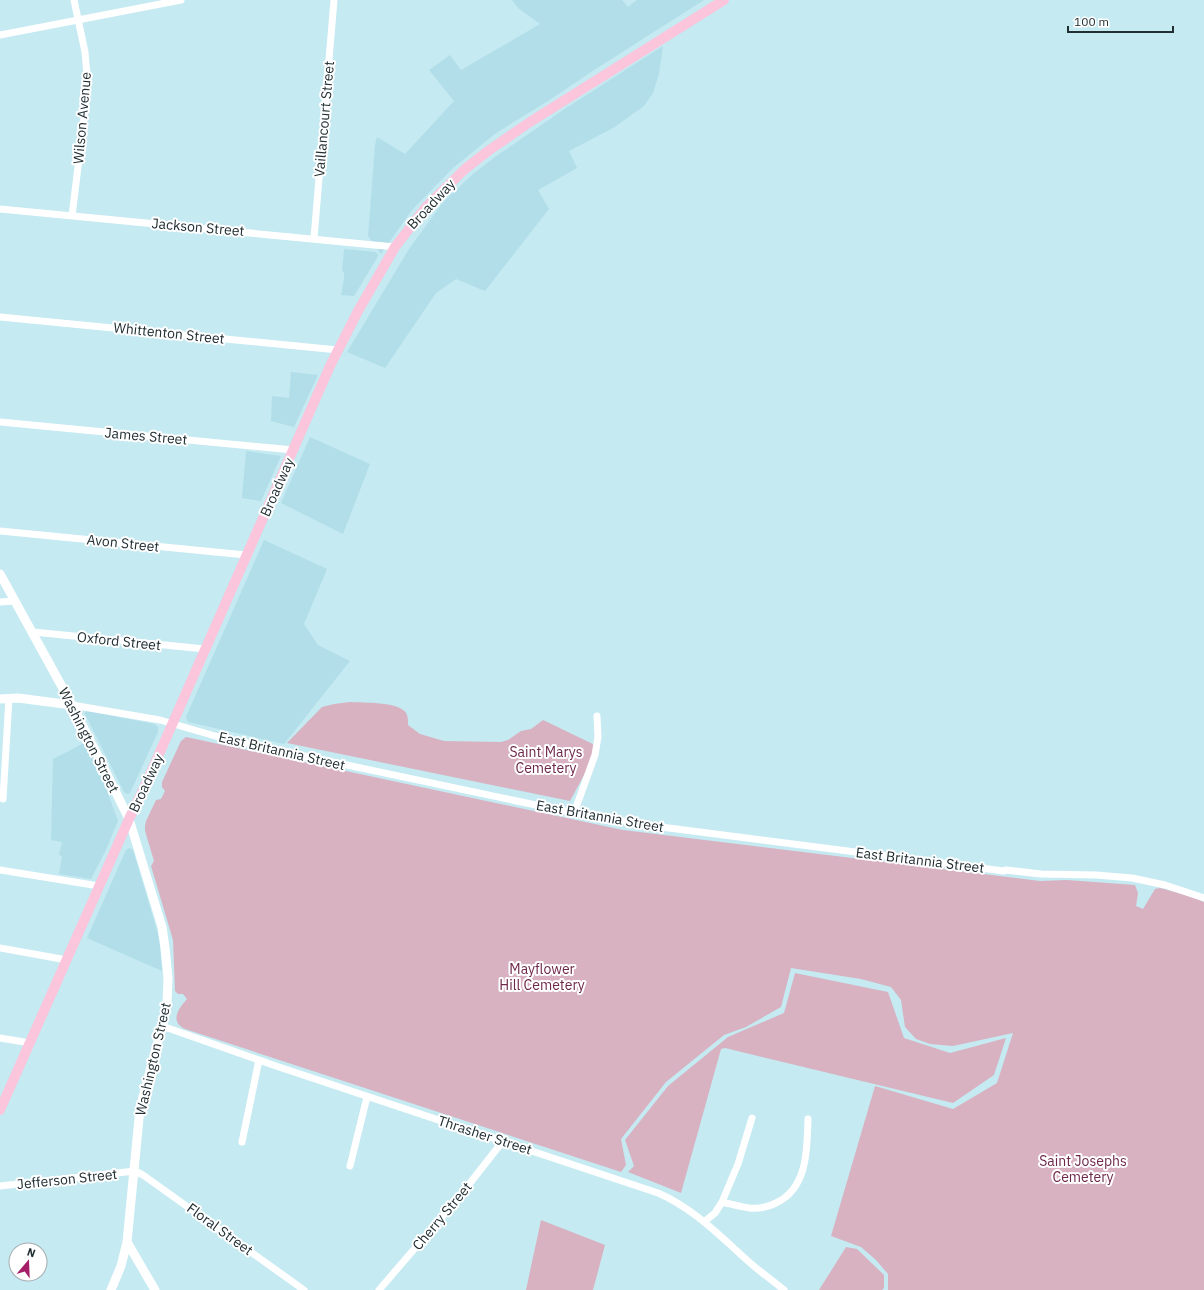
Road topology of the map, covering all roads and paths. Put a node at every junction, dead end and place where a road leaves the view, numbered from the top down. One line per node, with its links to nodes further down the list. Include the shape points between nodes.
1 (74, 0): 5 (street, Wilson Avenue)
2 (181, 0): 5 (street)
3 (334, 0): 9 (street, Vaillancourt Street)
4 (724, 0): 10 (main road, Broadway, via 488,150 431,202)
5 (78, 20): 6 (street); 8 (street, Wilson Avenue, via 85,52 87,84)
6 (0, 35)
7 (0, 209): 8 (street, Jackson Street)
8 (72, 216): 9 (street, Jackson Street)
9 (314, 238): 10 (street, Jackson Street)
10 (395, 247): 12 (main road, Broadway)
11 (0, 317): 12 (street, Whittenton Street)
12 (338, 350): 14 (main road, Broadway)
13 (0, 422): 14 (street, James Street)
14 (293, 450): 16 (main road, Broadway)
15 (0, 531): 16 (street, Avon Street)
16 (246, 555): 21 (main road, Broadway)
17 (0, 574): 18 (street, Washington Street)
18 (16, 601): 19 (street); 20 (street, Washington Street)
19 (0, 602)
20 (33, 632): 21 (street, Oxford Street); 23 (street, Washington Street)
21 (205, 649): 25 (main road, Broadway)
22 (4, 698): 23 (street, East Britannia Street); 26 (street)
23 (72, 704): 25 (street, East Britannia Street); 28 (street, Washington Street)
24 (597, 716): 27 (street, via 598,736 595,755)
25 (172, 724): 27 (street, East Britannia Street, via 290,753); 28 (main road, Broadway)
26 (4, 799)
27 (574, 813): 31 (street, East Britannia Street, via 661,827 1004,871 1132,878 1166,885)
28 (129, 819): 30 (main road, Broadway); 34 (street, Washington Street, via 162,927 168,985)
29 (0, 870): 30 (street)
30 (99, 886): 33 (main road, Broadway)
31 (1204, 898)
32 (0, 948): 33 (street)
33 (67, 960): 36 (main road, Broadway)
34 (162, 1026): 37 (street, Thrasher Street); 45 (street, Washington Street, via 140,1108)
35 (0, 1038): 36 (street)
36 (30, 1042): 39 (main road, Broadway)
37 (259, 1060): 38 (street, Thrasher Street); 43 (street)
38 (367, 1097): 42 (street, Thrasher Street); 44 (street)
39 (0, 1110)
40 (752, 1118): 47 (street, via 738,1164)
41 (808, 1119): 47 (street, via 808,1142 804,1164 800,1179 792,1192 780,1201 764,1207 748,1208)
42 (502, 1141): 48 (street, Thrasher Street, via 658,1192); 53 (street, Cherry Street, via 459,1197)
43 (242, 1142)
44 (350, 1166)
45 (135, 1171): 46 (street, Jefferson Street); 49 (street, Washington Street); 52 (street, Floral Street, via 143,1174)
46 (0, 1186)
47 (722, 1202): 48 (street, via 715,1213)
48 (704, 1222): 54 (street, Thrasher Street)
49 (127, 1242): 50 (street, Washington Street); 51 (street)
50 (111, 1290)
51 (155, 1290)
52 (304, 1290)
53 (379, 1290)
54 (784, 1290)

